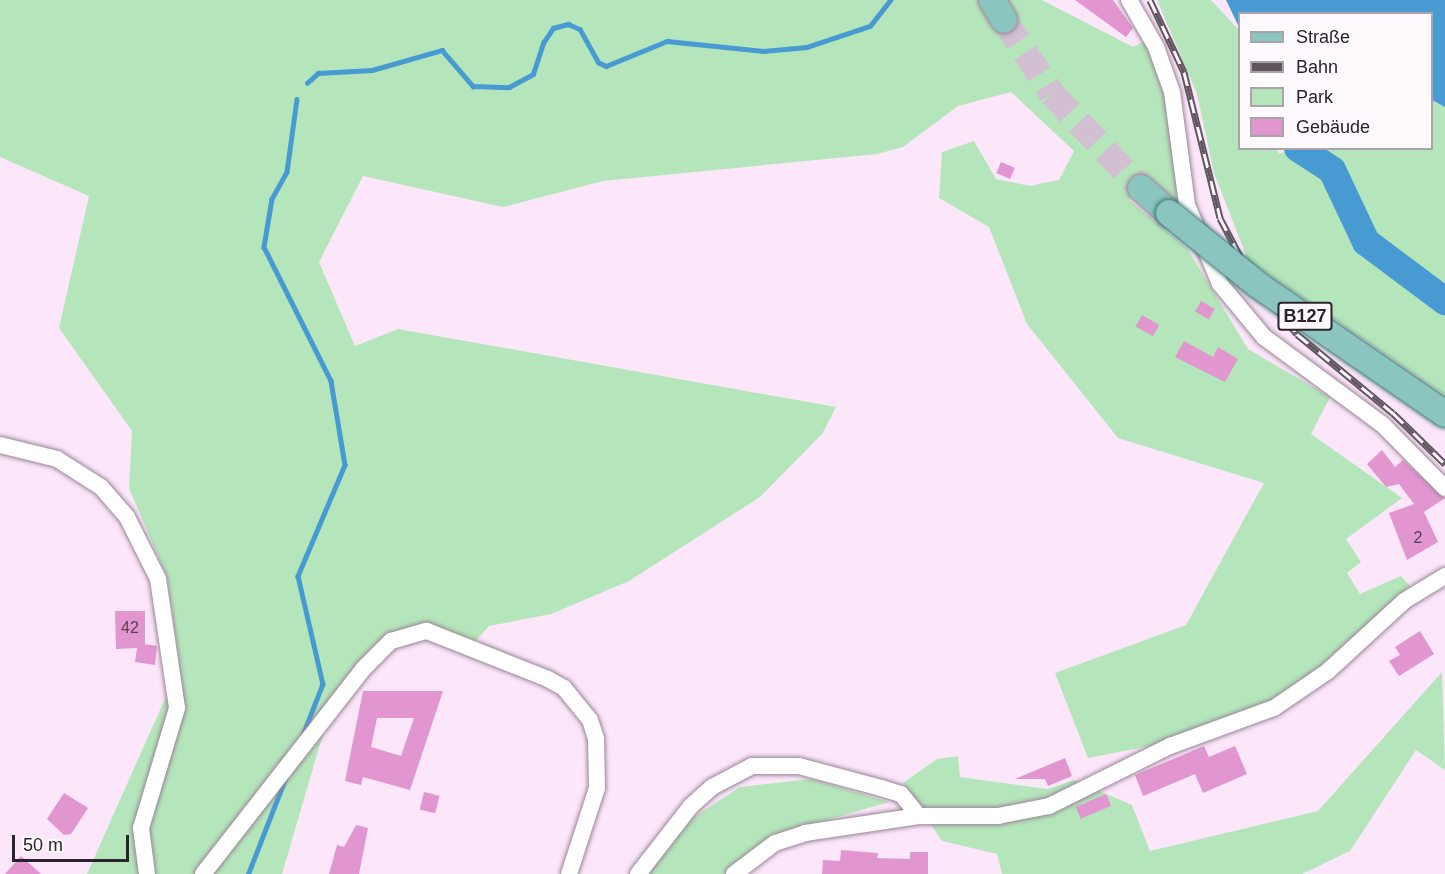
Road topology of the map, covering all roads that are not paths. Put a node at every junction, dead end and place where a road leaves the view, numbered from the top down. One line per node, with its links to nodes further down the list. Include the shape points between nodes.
1 (1129, 0): 5 (street, via 1151,36 1172,92 1186,205 1220,284 1264,337 1383,424)
2 (1141, 188): 3 (main road, B127, bridge, via 1258,285)
3 (1445, 414)
4 (0, 445): 8 (street, via 72,466 127,518 158,579 175,722 141,828)
5 (1445, 488)
6 (1445, 576): 7 (street, via 1404,601 1328,671 1274,708 1170,746 1049,806 998,816)
7 (919, 816): 11 (street, via 901,794 881,788 799,765 752,766 712,787 691,806); 12 (street, via 785,839 750,856)
8 (147, 874)
9 (203, 874): 10 (street, via 363,669 391,641 427,631 548,679 564,688 590,720 599,761 597,788)
10 (569, 874)
11 (638, 874)
12 (734, 874)

